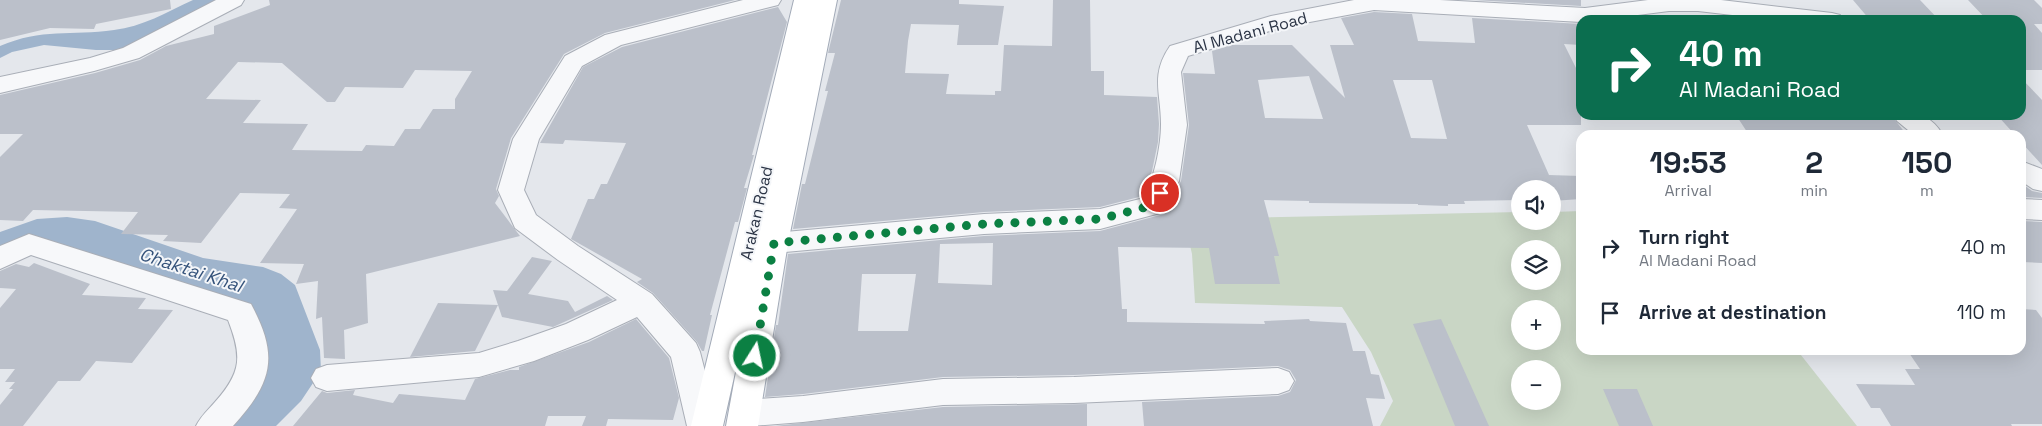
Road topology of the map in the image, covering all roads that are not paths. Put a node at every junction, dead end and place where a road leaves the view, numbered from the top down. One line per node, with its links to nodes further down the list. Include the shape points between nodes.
1 (233, 0): 11 (street, via 131,53)
2 (770, 0): 20 (street, via 613,40 572,61 526,139 512,190 525,221)
3 (805, 0): 26 (main road, Arakan Road)
4 (826, 0): 18 (main road, Arakan Road)
5 (1831, 0): 10 (street)
6 (1488, 4): 8 (street, Al Madani Road); 18 (street, Al Madani Road, via 1374,3 1278,21 1178,51 1169,72 1174,125 1166,181 1154,205 1100,219 984,224)
7 (1585, 15): 9 (street, Al Madani Road, via 1669,4 1698,4)
8 (1585, 15)
9 (1790, 15)
10 (1838, 15)
11 (0, 84)
12 (1912, 120): 13 (street)
13 (1924, 130)
14 (2026, 172): 15 (street)
15 (2042, 182)
16 (2026, 209): 17 (street)
17 (2042, 210)
18 (774, 243): 23 (main road, Arakan Road)
19 (0, 258): 24 (street, via 29,244 240,312 255,355 248,383 224,416)
20 (642, 302): 21 (street, via 577,332 479,365); 25 (street, via 685,352)
21 (327, 378)
22 (1278, 381): 23 (street, via 943,392)
23 (744, 419)
24 (212, 426)
25 (703, 426)
26 (707, 426)

